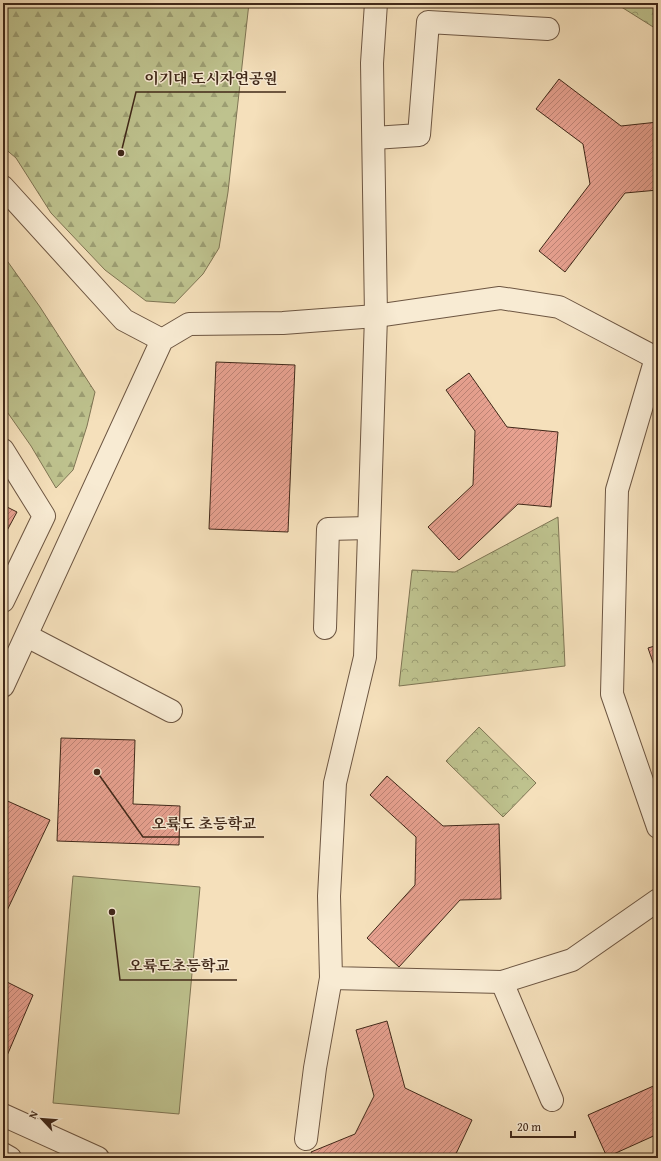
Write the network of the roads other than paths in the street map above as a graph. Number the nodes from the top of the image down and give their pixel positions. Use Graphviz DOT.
graph roads {
  1 [pos="376,3"];
  2 [pos="548,29"];
  3 [pos="374,138"];
  4 [pos="3,187"];
  5 [pos="376,316"];
  6 [pos="162,340"];
  7 [pos="657,356"];
  8 [pos="3,450"];
  9 [pos="369,528"];
  10 [pos="3,601"];
  11 [pos="325,628"];
  12 [pos="27,636"];
  13 [pos="3,686"];
  14 [pos="171,711"];
  15 [pos="658,828"];
  16 [pos="658,900"];
  17 [pos="331,978"];
  18 [pos="502,982"];
  19 [pos="552,1100"];
  20 [pos="3,1115"];
  21 [pos="306,1139"];
  22 [pos="3,1154"];
  23 [pos="10,1158"];
  24 [pos="98,1158"];
  1 -- 3 [label="street"];
  2 -- 3 [label="street"];
  3 -- 5 [label="street"];
  4 -- 6 [label="street"];
  5 -- 6 [label="street"];
  5 -- 7 [label="street"];
  5 -- 9 [label="street"];
  6 -- 12 [label="street"];
  7 -- 15 [label="street"];
  8 -- 10 [label="street"];
  9 -- 11 [label="street"];
  9 -- 17 [label="street"];
  12 -- 13 [label="street"];
  12 -- 14 [label="street"];
  16 -- 18 [label="street"];
  17 -- 18 [label="street"];
  17 -- 21 [label="street"];
  18 -- 19 [label="street"];
  20 -- 24 [label="street"];
  22 -- 23 [label="street"];
}
